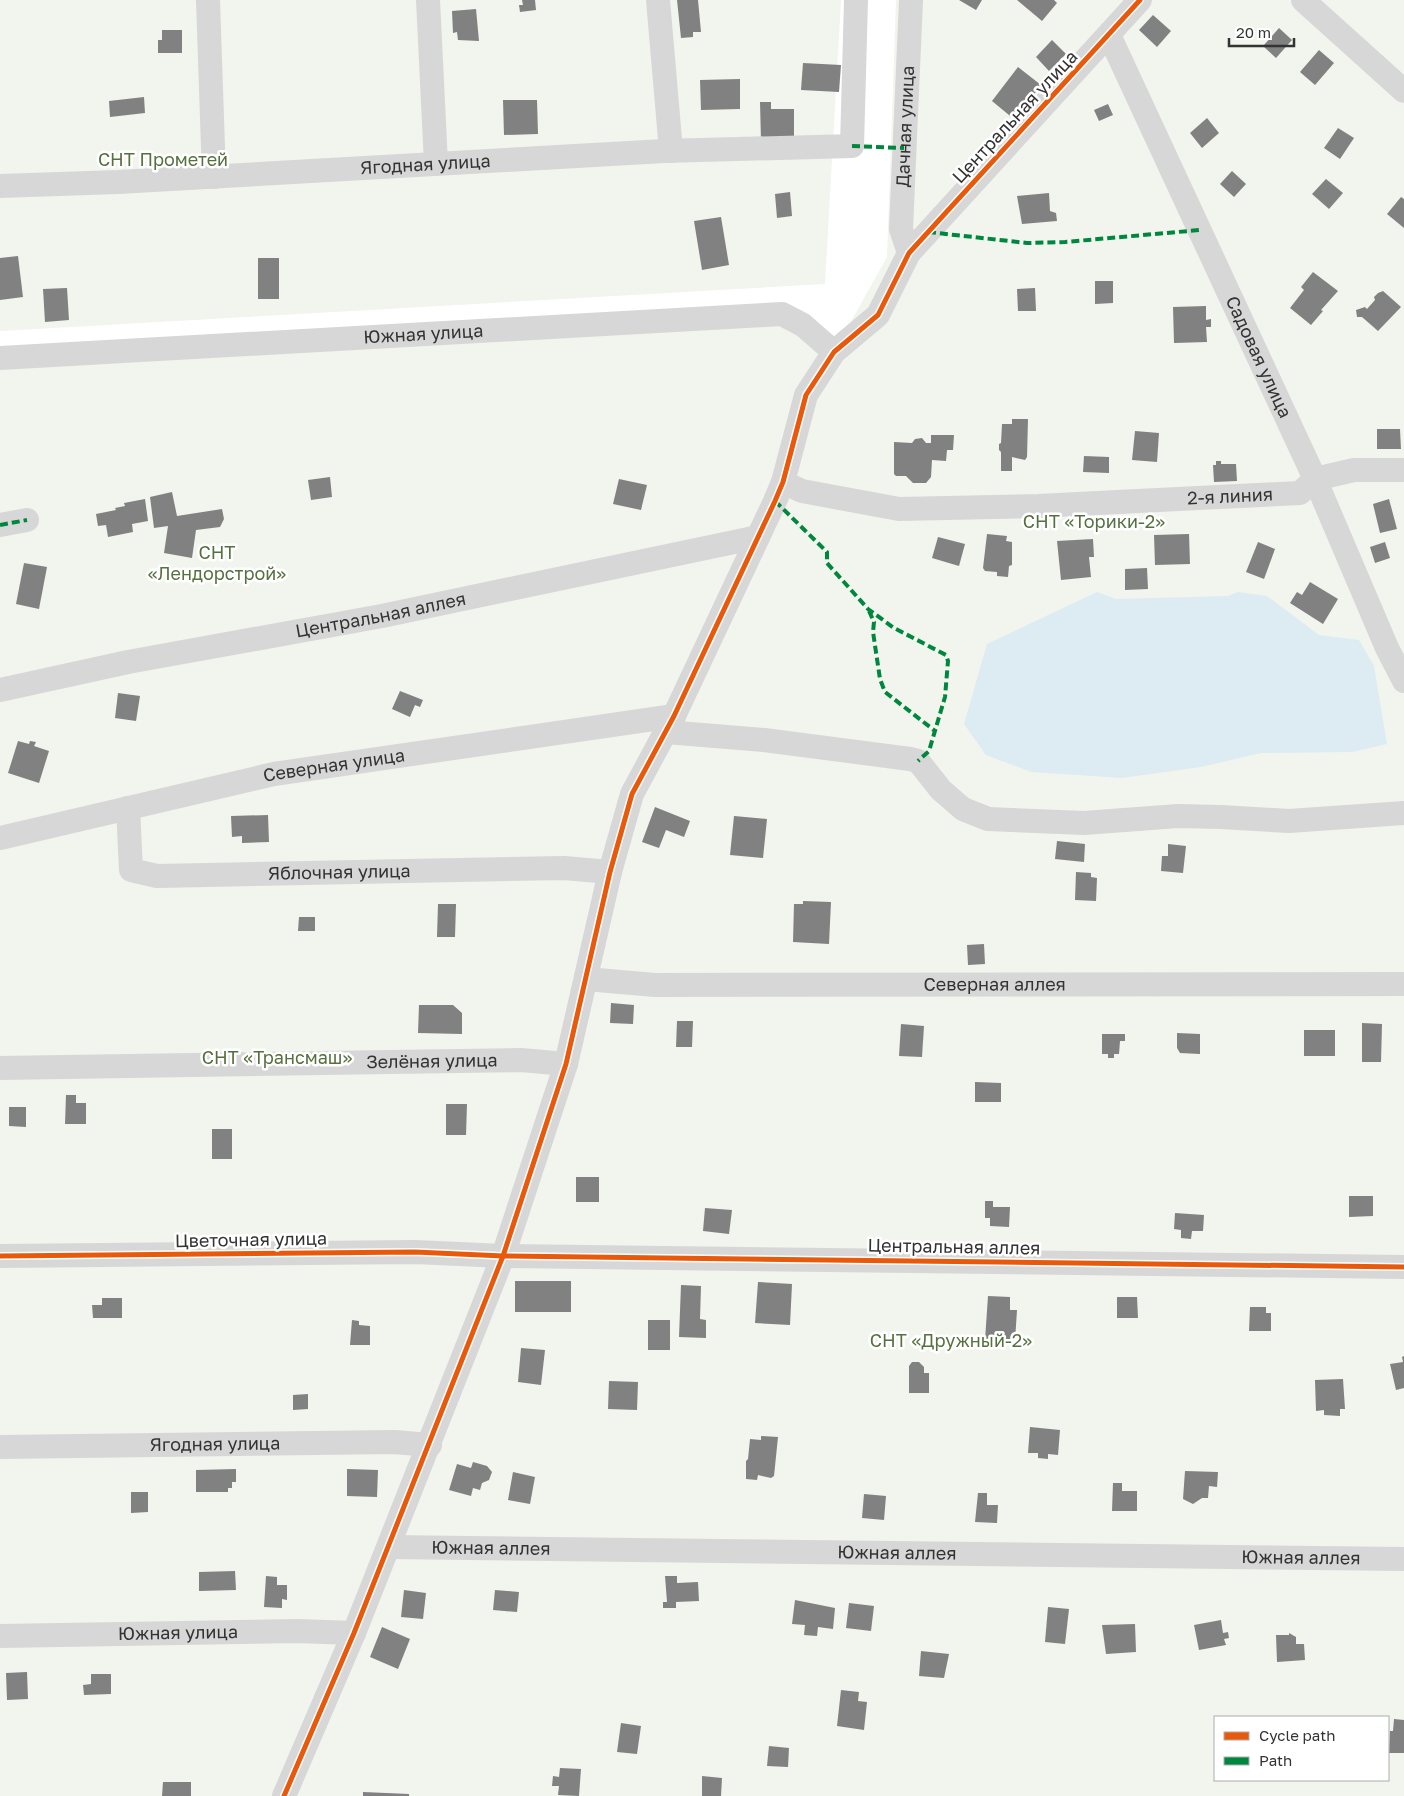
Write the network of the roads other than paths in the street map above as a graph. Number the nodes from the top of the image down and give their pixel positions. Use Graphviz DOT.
graph roads {
  1 [pos="208,0"];
  2 [pos="428,0"];
  3 [pos="658,0"];
  4 [pos="856,0"];
  5 [pos="911,0"];
  6 [pos="1140,0"];
  7 [pos="1303,0"];
  8 [pos="1109,35"];
  9 [pos="1404,91"];
  10 [pos="671,151"];
  11 [pos="436,164"];
  12 [pos="214,176"];
  13 [pos="0,186"];
  14 [pos="909,252"];
  15 [pos="834,352"];
  16 [pos="0,358"];
  17 [pos="1404,470"];
  18 [pos="1315,480"];
  19 [pos="783,482"];
  20 [pos="27,520"];
  21 [pos="0,525"];
  22 [pos="758,537"];
  23 [pos="1395,645"];
  24 [pos="1404,681"];
  25 [pos="0,690"];
  26 [pos="670,724"];
  27 [pos="128,808"];
  28 [pos="1404,813"];
  29 [pos="0,838"];
  30 [pos="610,872"];
  31 [pos="586,979"];
  32 [pos="1404,984"];
  33 [pos="566,1064"];
  34 [pos="0,1068"];
  35 [pos="0,1256"];
  36 [pos="503,1256"];
  37 [pos="1404,1267"];
  38 [pos="430,1445"];
  39 [pos="0,1447"];
  40 [pos="388,1547"];
  41 [pos="1404,1558"];
  42 [pos="354,1634"];
  43 [pos="0,1636"];
  44 [pos="284,1796"];
  1 -- 12 [label="street"];
  2 -- 11 [label="street"];
  3 -- 10 [label="street"];
  4 -- 10 [label="street, Ягодная улица"];
  5 -- 14 [label="street, Дачная улица"];
  6 -- 8 [label="street, Центральная улица"];
  7 -- 9 [label="street"];
  8 -- 14 [label="street, Центральная улица"];
  8 -- 18 [label="street, Садовая улица"];
  10 -- 11 [label="street, Ягодная улица"];
  11 -- 12 [label="street, Ягодная улица"];
  12 -- 13 [label="street, Ягодная улица"];
  14 -- 15 [label="street, Центральная улица"];
  15 -- 16 [label="street, Южная улица"];
  15 -- 19 [label="street, Центральная улица"];
  17 -- 18 [label="street, 2-я линия"];
  18 -- 19 [label="street, 2-я линия"];
  18 -- 23 [label="street, Садовая улица"];
  19 -- 22 [label="street, Центральная улица"];
  20 -- 21 [label="street"];
  22 -- 25 [label="street, Центральная аллея"];
  22 -- 26 [label="street, Центральная улица"];
  23 -- 24 [label="street, Садовая улица"];
  26 -- 27 [label="street, Северная улица"];
  26 -- 28 [label="street, Северная улица"];
  26 -- 30 [label="street, Центральная улица"];
  27 -- 29 [label="street, Северная улица"];
  27 -- 30 [label="street, Яблочная улица"];
  30 -- 31 [label="street, Центральная улица"];
  31 -- 32 [label="street, Северная аллея"];
  31 -- 33 [label="street, Центральная улица"];
  33 -- 34 [label="street, Зелёная улица"];
  33 -- 36 [label="street, Центральная улица"];
  35 -- 36 [label="street, Цветочная улица"];
  36 -- 37 [label="street, Центральная аллея"];
  36 -- 38 [label="street, Центральная улица"];
  38 -- 39 [label="street, Ягодная улица"];
  38 -- 40 [label="street, Центральная улица"];
  40 -- 41 [label="street, Южная аллея"];
  40 -- 42 [label="street, Центральная улица"];
  42 -- 43 [label="street, Южная улица"];
  42 -- 44 [label="street, Центральная улица"];
}
